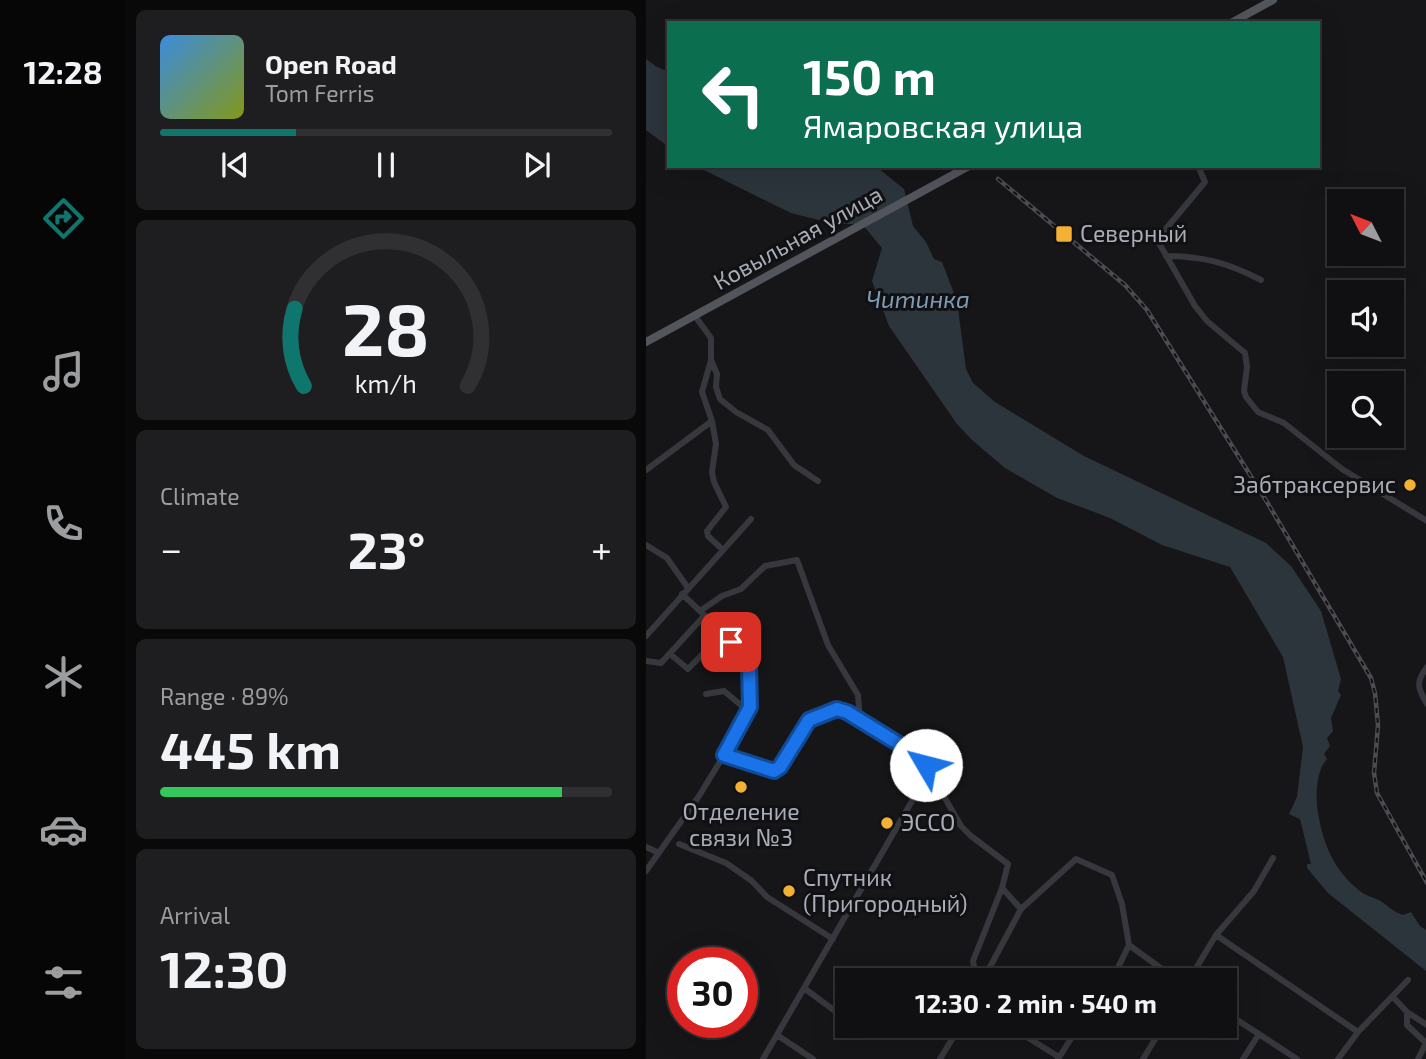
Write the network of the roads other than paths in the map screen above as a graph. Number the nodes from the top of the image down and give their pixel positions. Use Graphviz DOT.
graph roads {
  1 [pos="1273,0"];
  2 [pos="1235,21"];
  3 [pos="965,168"];
  4 [pos="1199,168"];
  5 [pos="1166,256"];
  6 [pos="1261,280"];
  7 [pos="694,316"];
  8 [pos="646,342"];
  9 [pos="711,360"];
  10 [pos="712,421"];
  11 [pos="646,470"];
  12 [pos="818,481"];
  13 [pos="751,519"];
  14 [pos="1426,521"];
  15 [pos="646,545"];
  16 [pos="723,550"];
  17 [pos="687,588"];
  18 [pos="682,594"];
  19 [pos="702,614"];
  20 [pos="723,633"];
  21 [pos="646,636"];
  22 [pos="670,654"];
  23 [pos="646,661"];
  24 [pos="1426,667"];
  25 [pos="706,694"];
  26 [pos="1426,705"];
  27 [pos="749,711"];
  28 [pos="860,720"];
  29 [pos="724,755"];
  30 [pos="942,793"];
  31 [pos="679,844"];
  32 [pos="646,847"];
  33 [pos="659,853"];
  34 [pos="1273,858"];
  35 [pos="646,871"];
  36 [pos="1002,888"];
  37 [pos="1021,909"];
  38 [pos="1216,935"];
  39 [pos="833,939"];
  40 [pos="1129,945"];
  41 [pos="974,968"];
  42 [pos="989,968"];
  43 [pos="1118,968"];
  44 [pos="1161,968"];
  45 [pos="1196,968"];
  46 [pos="1408,980"];
  47 [pos="804,988"];
  48 [pos="1393,997"];
  49 [pos="835,1011"];
  50 [pos="1407,1012"];
  51 [pos="1237,1020"];
  52 [pos="1426,1025"];
  53 [pos="1358,1032"];
  54 [pos="1260,1034"];
  55 [pos="777,1035"];
  56 [pos="953,1038"];
  57 [pos="1027,1038"];
  58 [pos="1071,1038"];
  59 [pos="1156,1038"];
  60 [pos="1058,1058"];
  61 [pos="763,1059"];
  62 [pos="813,1059"];
  63 [pos="940,1059"];
  64 [pos="1143,1059"];
  65 [pos="1243,1059"];
  66 [pos="1297,1059"];
  67 [pos="1338,1059"];
  68 [pos="1418,1059"];
  1 -- 2 [label="main road"];
  3 -- 7 [label="main road, Ковыльная улица"];
  4 -- 5 [label="street"];
  5 -- 6 [label="street"];
  5 -- 14 [label="street"];
  7 -- 8 [label="main road, Ковыльная улица"];
  7 -- 9 [label="street"];
  9 -- 10 [label="street"];
  9 -- 12 [label="street"];
  10 -- 11 [label="street"];
  10 -- 16 [label="street"];
  13 -- 16 [label="street"];
  15 -- 17 [label="street"];
  16 -- 17 [label="street"];
  17 -- 18 [label="street"];
  18 -- 19 [label="street"];
  18 -- 21 [label="street"];
  19 -- 20 [label="street"];
  19 -- 22 [label="street"];
  19 -- 28 [label="street"];
  20 -- 22 [label="street"];
  20 -- 27 [label="street"];
  22 -- 23 [label="street"];
  24 -- 26 [label="street"];
  25 -- 27 [label="street"];
  27 -- 29 [label="street"];
  28 -- 29 [label="street"];
  28 -- 39 [label="street"];
  29 -- 33 [label="street"];
  30 -- 36 [label="street"];
  31 -- 39 [label="street"];
  32 -- 33 [label="street"];
  33 -- 35 [label="street"];
  34 -- 38 [label="street"];
  36 -- 37 [label="street"];
  36 -- 41 [label="street"];
  37 -- 40 [label="street"];
  37 -- 42 [label="street"];
  38 -- 45 [label="street"];
  38 -- 53 [label="street"];
  39 -- 47 [label="street"];
  40 -- 43 [label="street"];
  40 -- 44 [label="street"];
  46 -- 48 [label="street"];
  47 -- 49 [label="street"];
  47 -- 55 [label="street"];
  48 -- 50 [label="street"];
  48 -- 53 [label="street"];
  50 -- 52 [label="street"];
  50 -- 68 [label="street"];
  51 -- 54 [label="street"];
  53 -- 67 [label="street"];
  54 -- 65 [label="street"];
  54 -- 66 [label="street"];
  55 -- 61 [label="street"];
  55 -- 62 [label="street"];
  56 -- 63 [label="street"];
  57 -- 60 [label="street"];
  58 -- 60 [label="street"];
  59 -- 64 [label="street"];
}
